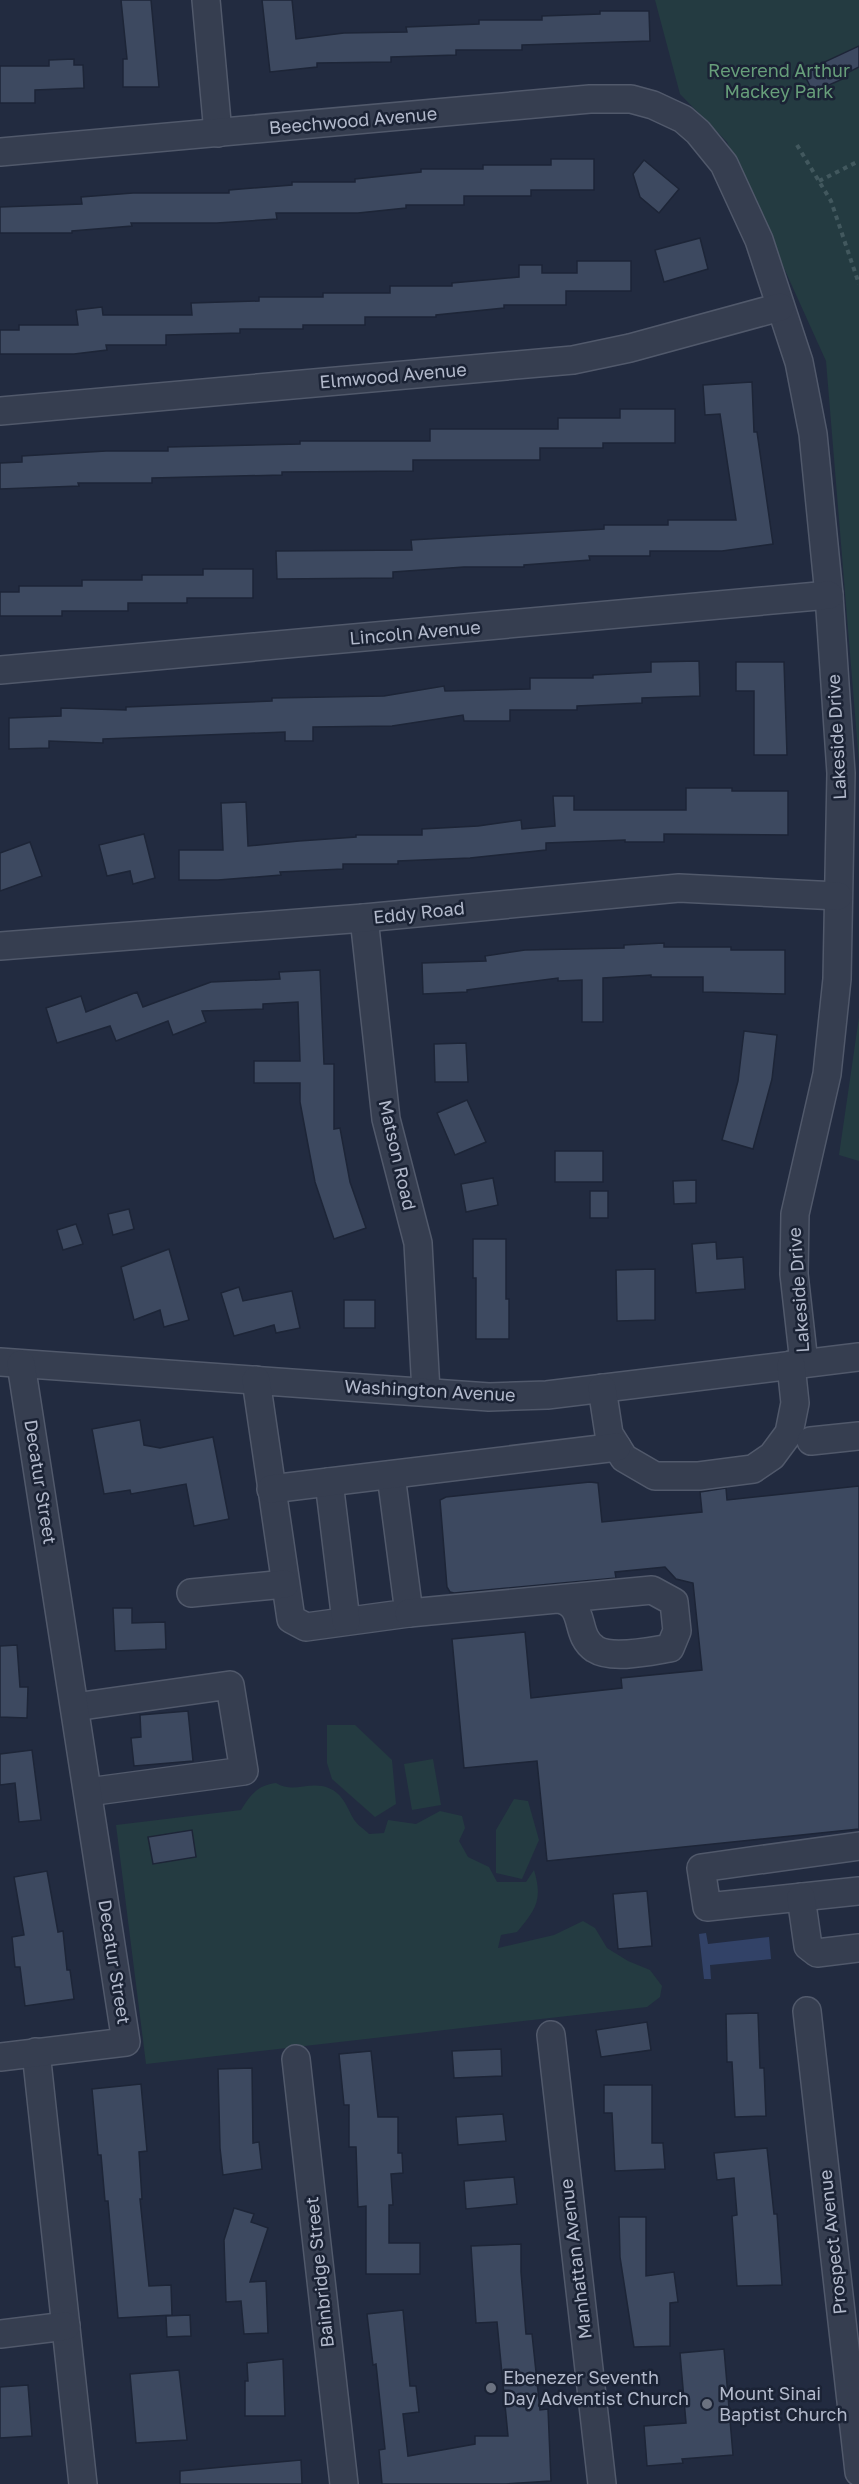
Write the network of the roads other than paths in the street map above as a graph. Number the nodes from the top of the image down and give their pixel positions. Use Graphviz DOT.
graph roads {
  1 [pos="206,0"];
  2 [pos="698,132"];
  3 [pos="218,133"];
  4 [pos="0,152"];
  5 [pos="780,307"];
  6 [pos="0,411"];
  7 [pos="829,595"];
  8 [pos="0,670"];
  9 [pos="838,896"];
  10 [pos="364,918"];
  11 [pos="0,946"];
  12 [pos="859,1357"];
  13 [pos="11,1363"];
  14 [pos="797,1364"];
  15 [pos="256,1380"];
  16 [pos="602,1388"];
  17 [pos="426,1392"];
  18 [pos="859,1436"];
  19 [pos="811,1442"];
  20 [pos="617,1448"];
  21 [pos="391,1475"];
  22 [pos="329,1482"];
  23 [pos="271,1489"];
  24 [pos="285,1584"];
  25 [pos="191,1593"];
  26 [pos="560,1599"];
  27 [pos="409,1614"];
  28 [pos="346,1621"];
  29 [pos="75,1707"];
  30 [pos="88,1792"];
  31 [pos="859,1846"];
  32 [pos="859,1891"];
  33 [pos="801,1897"];
  34 [pos="859,1948"];
  35 [pos="807,2011"];
  36 [pos="551,2035"];
  37 [pos="36,2052"];
  38 [pos="0,2057"];
  39 [pos="296,2059"];
  40 [pos="66,2326"];
  41 [pos="0,2334"];
  42 [pos="859,2472"];
  43 [pos="84,2484"];
  44 [pos="344,2484"];
  45 [pos="602,2484"];
  1 -- 3 [label="street"];
  2 -- 3 [label="street, Beechwood Avenue"];
  2 -- 5 [label="street, Lakeside Drive"];
  3 -- 4 [label="street, Beechwood Avenue"];
  5 -- 6 [label="street, Elmwood Avenue"];
  5 -- 7 [label="street, Lakeside Drive"];
  7 -- 8 [label="street, Lincoln Avenue"];
  7 -- 9 [label="street, Lakeside Drive"];
  9 -- 10 [label="street, Eddy Road"];
  9 -- 14 [label="street, Lakeside Drive"];
  10 -- 11 [label="street, Eddy Road"];
  10 -- 17 [label="street, Matson Road"];
  12 -- 14 [label="street, Washington Avenue"];
  13 -- 15 [label="street, Washington Avenue"];
  13 -- 29 [label="street, Decatur Street"];
  14 -- 16 [label="street, Washington Avenue"];
  14 -- 20 [label="street, Lakeside Drive"];
  15 -- 17 [label="street, Washington Avenue"];
  15 -- 23 [label="street"];
  16 -- 17 [label="street, Washington Avenue"];
  16 -- 20 [label="street"];
  18 -- 19 [label="street"];
  20 -- 21 [label="street"];
  21 -- 22 [label="street"];
  21 -- 27 [label="street"];
  22 -- 23 [label="street"];
  22 -- 28 [label="street"];
  23 -- 24 [label="street"];
  24 -- 25 [label="street"];
  24 -- 28 [label="street"];
  26 -- 27 [label="street"];
  27 -- 28 [label="street"];
  29 -- 30 [label="street, Decatur Street"];
  29 -- 30 [label="street"];
  30 -- 37 [label="street, Decatur Street"];
  31 -- 33 [label="street"];
  32 -- 33 [label="street"];
  33 -- 34 [label="street"];
  35 -- 42 [label="street, Prospect Avenue"];
  36 -- 45 [label="street, Manhattan Avenue"];
  37 -- 38 [label="street"];
  37 -- 40 [label="street"];
  39 -- 44 [label="street, Bainbridge Street"];
  40 -- 41 [label="street"];
  40 -- 43 [label="street"];
}
